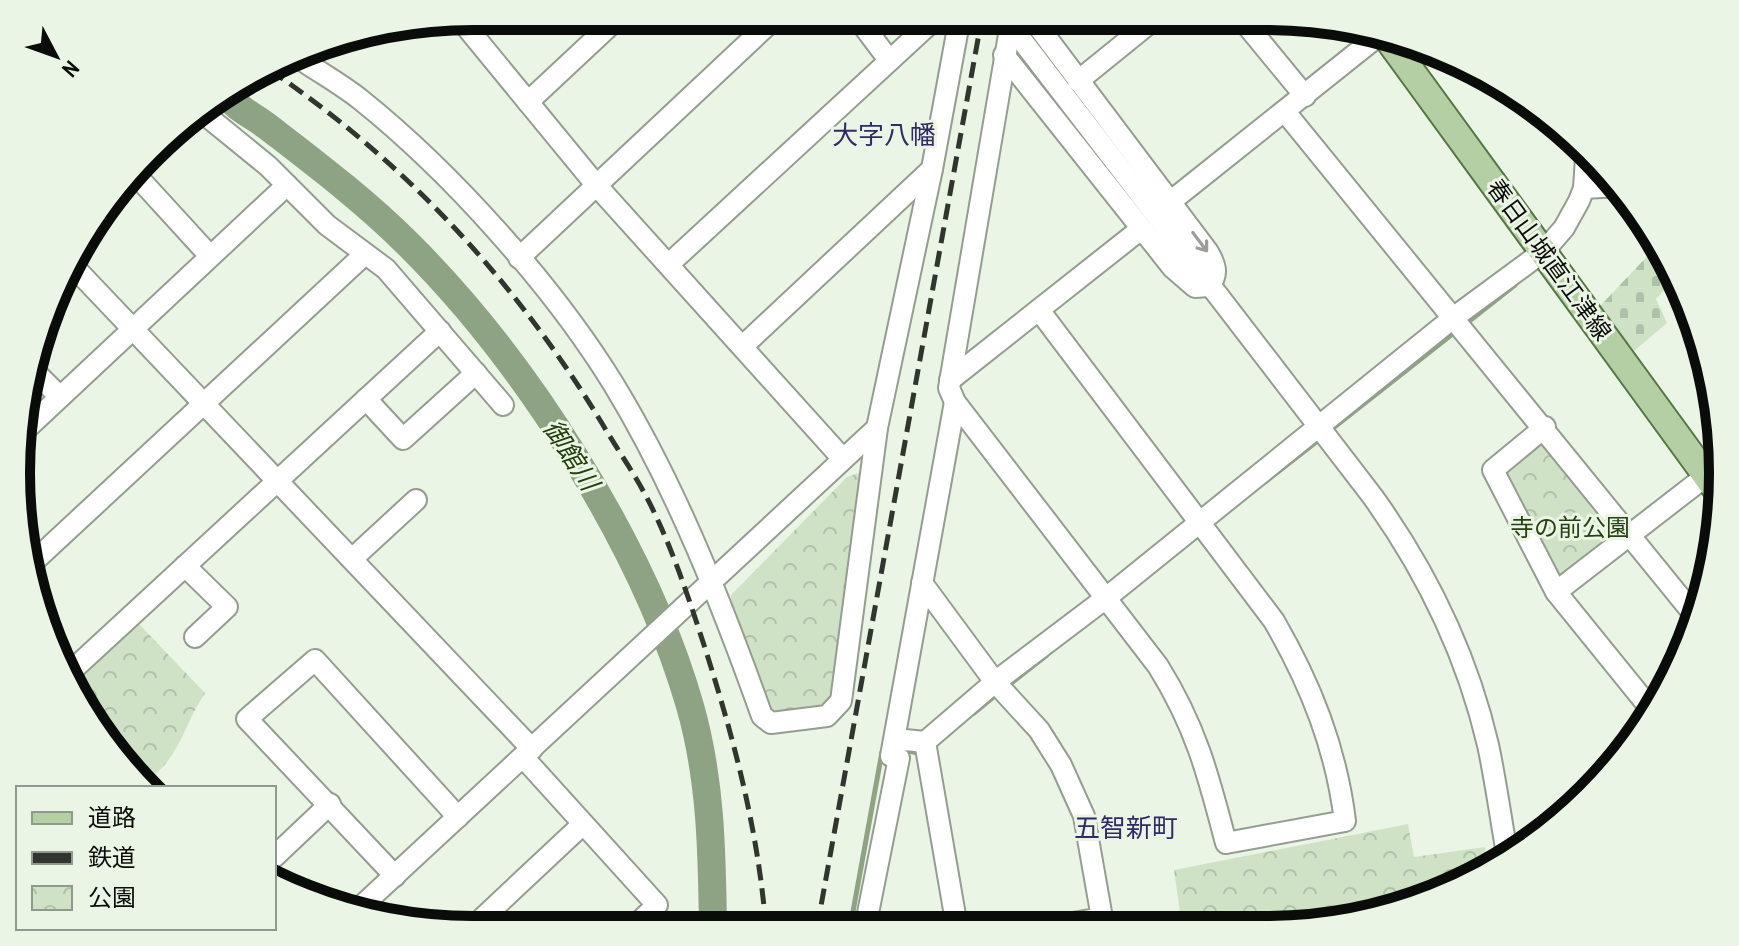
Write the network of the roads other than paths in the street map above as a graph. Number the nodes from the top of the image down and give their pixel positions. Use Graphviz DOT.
graph roads {
  1 [pos="470,30"];
  2 [pos="605,30"];
  3 [pos="762,30"];
  4 [pos="866,30"];
  5 [pos="922,30"];
  6 [pos="958,30"];
  7 [pos="1011,30"];
  8 [pos="1017,30"];
  9 [pos="1041,30"];
  10 [pos="1141,30"];
  11 [pos="1251,30"];
  12 [pos="1369,43"];
  13 [pos="1395,50"];
  14 [pos="1004,55"];
  15 [pos="889,60"];
  16 [pos="306,63"];
  17 [pos="1078,81"];
  18 [pos="1305,96"];
  19 [pos="528,102"];
  20 [pos="1286,113"];
  21 [pos="209,118"];
  22 [pos="1585,167"];
  23 [pos="932,169"];
  24 [pos="141,180"];
  25 [pos="287,185"];
  26 [pos="597,186"];
  27 [pos="1604,187"];
  28 [pos="1584,188"];
  29 [pos="1170,202"];
  30 [pos="1141,229"];
  31 [pos="1544,251"];
  32 [pos="365,254"];
  33 [pos="210,256"];
  34 [pos="519,258"];
  35 [pos="669,264"];
  36 [pos="79,272"];
  37 [pos="1209,286"];
  38 [pos="1039,310"];
  39 [pos="1453,318"];
  40 [pos="132,329"];
  41 [pos="440,331"];
  42 [pos="744,345"];
  43 [pos="476,373"];
  44 [pos="41,378"];
  45 [pos="950,380"];
  46 [pos="60,397"];
  47 [pos="366,399"];
  48 [pos="955,402"];
  49 [pos="204,405"];
  50 [pos="503,405"];
  51 [pos="33,422"];
  52 [pos="1318,427"];
  53 [pos="1545,427"];
  54 [pos="877,428"];
  55 [pos="843,459"];
  56 [pos="1709,479"];
  57 [pos="276,482"];
  58 [pos="1709,484"];
  59 [pos="416,500"];
  60 [pos="1199,520"];
  61 [pos="1631,535"];
  62 [pos="39,557"];
  63 [pos="352,559"];
  64 [pos="185,566"];
  65 [pos="922,583"];
  66 [pos="710,584"];
  67 [pos="1556,592"];
  68 [pos="1106,598"];
  69 [pos="1688,607"];
  70 [pos="195,637"];
  71 [pos="75,667"];
  72 [pos="995,682"];
  73 [pos="1645,702"];
  74 [pos="895,739"];
  75 [pos="925,742"];
  76 [pos="528,753"];
  77 [pos="330,804"];
  78 [pos="458,817"];
  79 [pos="583,824"];
  80 [pos="1506,845"];
  81 [pos="276,855"];
  82 [pos="395,876"];
  83 [pos="366,903"];
  84 [pos="485,916"];
  85 [pos="646,916"];
  86 [pos="867,916"];
  87 [pos="955,916"];
  88 [pos="1102,916"];
  1 -- 19 [label="street"];
  2 -- 19 [label="street"];
  3 -- 26 [label="street"];
  4 -- 15 [label="street"];
  5 -- 15 [label="street"];
  6 -- 23 [label="street"];
  7 -- 14 [label="street"];
  8 -- 37 [label="street"];
  9 -- 17 [label="street"];
  10 -- 17 [label="street"];
  11 -- 18 [label="street"];
  12 -- 18 [label="street"];
  13 -- 31 [label="main road, 春日山城直江津線"];
  14 -- 30 [label="street"];
  14 -- 45 [label="street"];
  15 -- 35 [label="street"];
  16 -- 34 [label="street"];
  17 -- 29 [label="street"];
  18 -- 20 [label="street"];
  19 -- 26 [label="street"];
  20 -- 29 [label="street"];
  20 -- 39 [label="street"];
  21 -- 25 [label="street"];
  22 -- 28 [label="street"];
  23 -- 42 [label="street"];
  23 -- 54 [label="street"];
  24 -- 33 [label="street"];
  25 -- 32 [label="street"];
  25 -- 33 [label="street"];
  26 -- 34 [label="street"];
  26 -- 35 [label="street"];
  27 -- 28 [label="street"];
  28 -- 31 [label="street"];
  29 -- 37 [label="street, one-way"];
  30 -- 37 [label="street"];
  30 -- 38 [label="street"];
  31 -- 39 [label="street"];
  31 -- 56 [label="main road, 春日山城直江津線"];
  32 -- 41 [label="street"];
  32 -- 49 [label="street"];
  33 -- 40 [label="street"];
  34 -- 66 [label="street"];
  35 -- 42 [label="street"];
  36 -- 40 [label="street"];
  37 -- 52 [label="street"];
  38 -- 45 [label="street"];
  38 -- 60 [label="street"];
  39 -- 52 [label="street"];
  39 -- 53 [label="street"];
  40 -- 46 [label="street"];
  40 -- 49 [label="street"];
  41 -- 43 [label="street"];
  41 -- 47 [label="street"];
  42 -- 55 [label="street"];
  43 -- 47 [label="street"];
  43 -- 50 [label="street"];
  44 -- 46 [label="street"];
  45 -- 48 [label="street"];
  46 -- 51 [label="street"];
  47 -- 57 [label="street"];
  48 -- 65 [label="street"];
  48 -- 68 [label="street"];
  49 -- 57 [label="street"];
  49 -- 62 [label="street"];
  52 -- 60 [label="street"];
  52 -- 80 [label="street"];
  53 -- 61 [label="street"];
  53 -- 67 [label="street"];
  54 -- 55 [label="street"];
  54 -- 66 [label="street"];
  55 -- 66 [label="street"];
  57 -- 63 [label="street"];
  57 -- 64 [label="street"];
  58 -- 61 [label="street"];
  59 -- 63 [label="street"];
  60 -- 68 [label="street"];
  60 -- 68 [label="street"];
  61 -- 67 [label="street"];
  61 -- 69 [label="street"];
  63 -- 76 [label="street"];
  64 -- 70 [label="street"];
  64 -- 71 [label="street"];
  65 -- 72 [label="street"];
  65 -- 74 [label="street"];
  66 -- 76 [label="street"];
  67 -- 73 [label="street"];
  68 -- 72 [label="street"];
  72 -- 75 [label="street"];
  72 -- 88 [label="street"];
  74 -- 75 [label="street"];
  74 -- 86 [label="street"];
  75 -- 87 [label="street"];
  76 -- 78 [label="street"];
  76 -- 79 [label="street"];
  77 -- 78 [label="street"];
  77 -- 81 [label="street"];
  77 -- 82 [label="street"];
  78 -- 82 [label="street"];
  79 -- 84 [label="street"];
  79 -- 85 [label="street"];
  82 -- 83 [label="street"];
}
